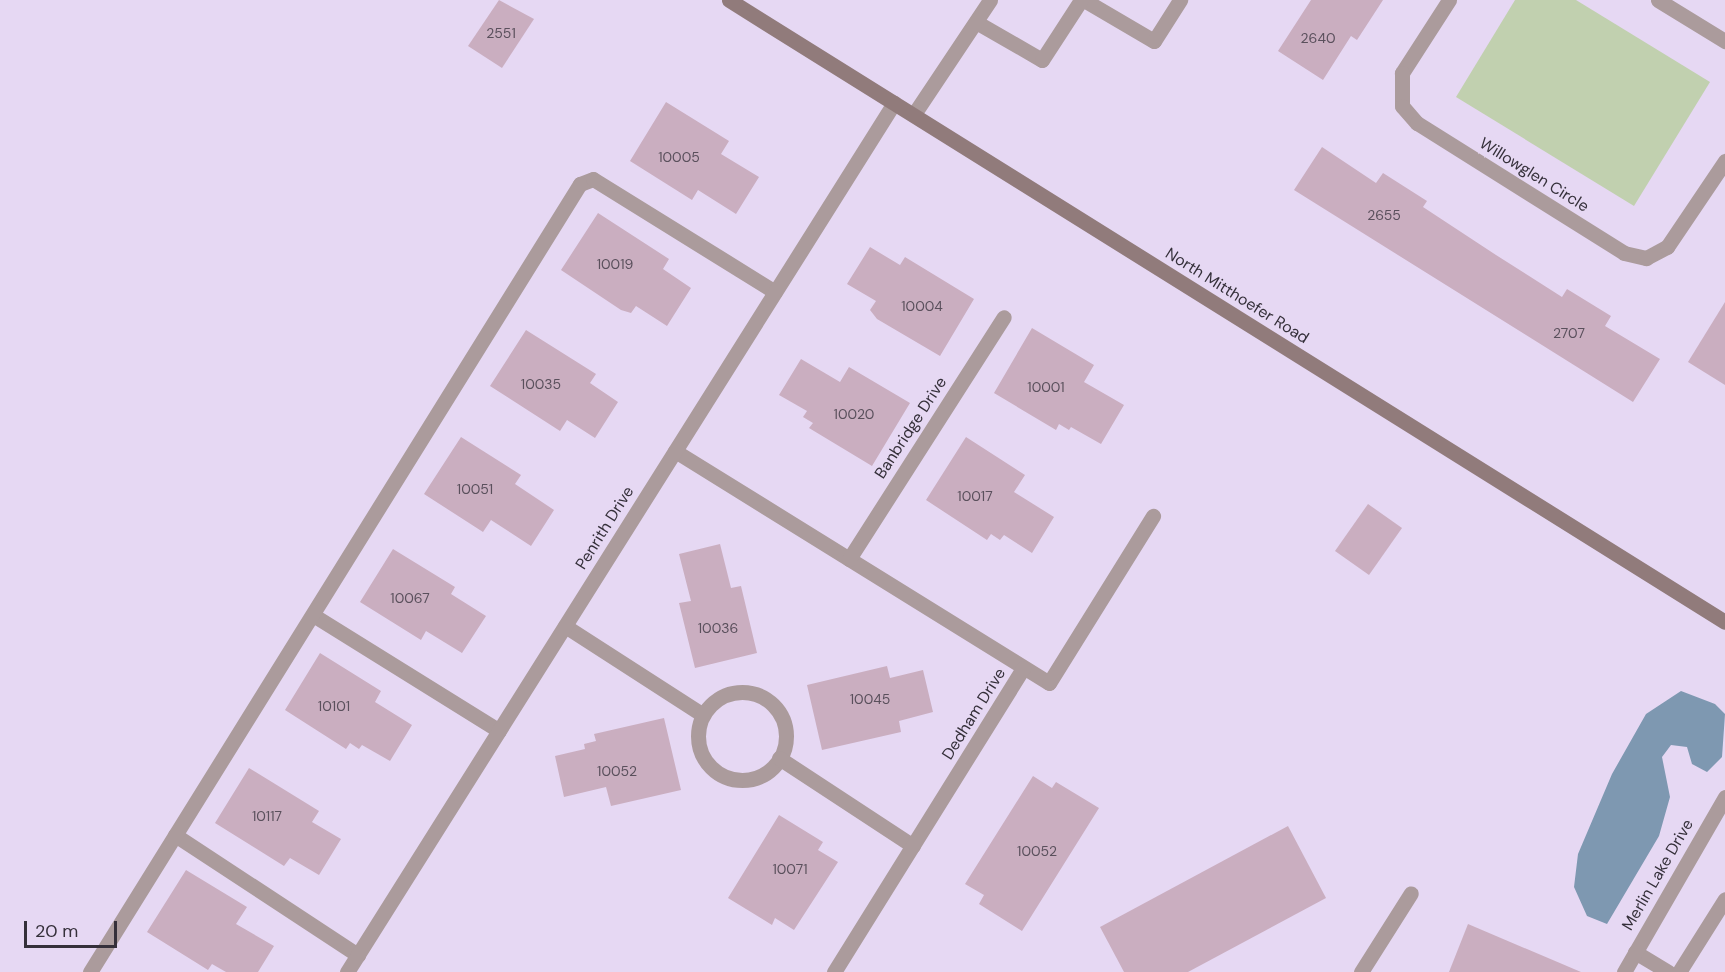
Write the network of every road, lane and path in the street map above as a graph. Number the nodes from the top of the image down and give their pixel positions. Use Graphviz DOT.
graph roads {
  1 [pos="729,0"];
  2 [pos="990,0"];
  3 [pos="1083,0"];
  4 [pos="1180,0"];
  5 [pos="1449,0"];
  6 [pos="1658,0"];
  7 [pos="976,22"];
  8 [pos="1725,41"];
  9 [pos="894,103"];
  10 [pos="914,114"];
  11 [pos="1725,160"];
  12 [pos="775,292"];
  13 [pos="1004,317"];
  14 [pos="675,451"];
  15 [pos="1153,516"];
  16 [pos="849,559"];
  17 [pos="313,615"];
  18 [pos="1725,622"];
  19 [pos="565,626"];
  20 [pos="1023,668"];
  21 [pos="703,715"];
  22 [pos="499,731"];
  23 [pos="779,758"];
  24 [pos="1725,797"];
  25 [pos="176,835"];
  26 [pos="913,846"];
  27 [pos="1411,893"];
  28 [pos="1725,899"];
  29 [pos="1635,952"];
  30 [pos="358,955"];
  31 [pos="90,972"];
  32 [pos="347,972"];
  33 [pos="834,972"];
  34 [pos="1361,972"];
  35 [pos="1624,972"];
  36 [pos="1668,972"];
  37 [pos="1679,972"];
  1 -- 9 [label="main road, North Mitthoefer Road"];
  2 -- 7 [label="street"];
  3 -- 4 [label="street"];
  3 -- 7 [label="street"];
  5 -- 11 [label="street, Willowglen Circle"];
  6 -- 8 [label="street"];
  7 -- 10 [label="street"];
  9 -- 10 [label="main road, North Mitthoefer Road"];
  9 -- 12 [label="street, Penrith Drive"];
  10 -- 18 [label="main road, North Mitthoefer Road"];
  12 -- 14 [label="street, Penrith Drive"];
  12 -- 17 [label="street"];
  13 -- 16 [label="street, Banbridge Drive"];
  14 -- 16 [label="street"];
  14 -- 19 [label="street, Penrith Drive"];
  15 -- 20 [label="street, Dedham Drive"];
  16 -- 20 [label="street"];
  17 -- 22 [label="street"];
  17 -- 25 [label="street"];
  19 -- 21 [label="street"];
  19 -- 22 [label="street, Penrith Drive"];
  20 -- 26 [label="street, Dedham Drive"];
  21 -- 23 [label="street"];
  21 -- 23 [label="street"];
  22 -- 30 [label="street, Penrith Drive"];
  23 -- 26 [label="street"];
  24 -- 29 [label="street, Merlin Lake Drive"];
  25 -- 30 [label="street"];
  25 -- 31 [label="street"];
  26 -- 33 [label="street, Dedham Drive"];
  27 -- 34 [label="street"];
  28 -- 37 [label="street"];
  29 -- 35 [label="street, Merlin Lake Drive"];
  29 -- 36 [label="street"];
  30 -- 32 [label="street, Penrith Drive"];
}
